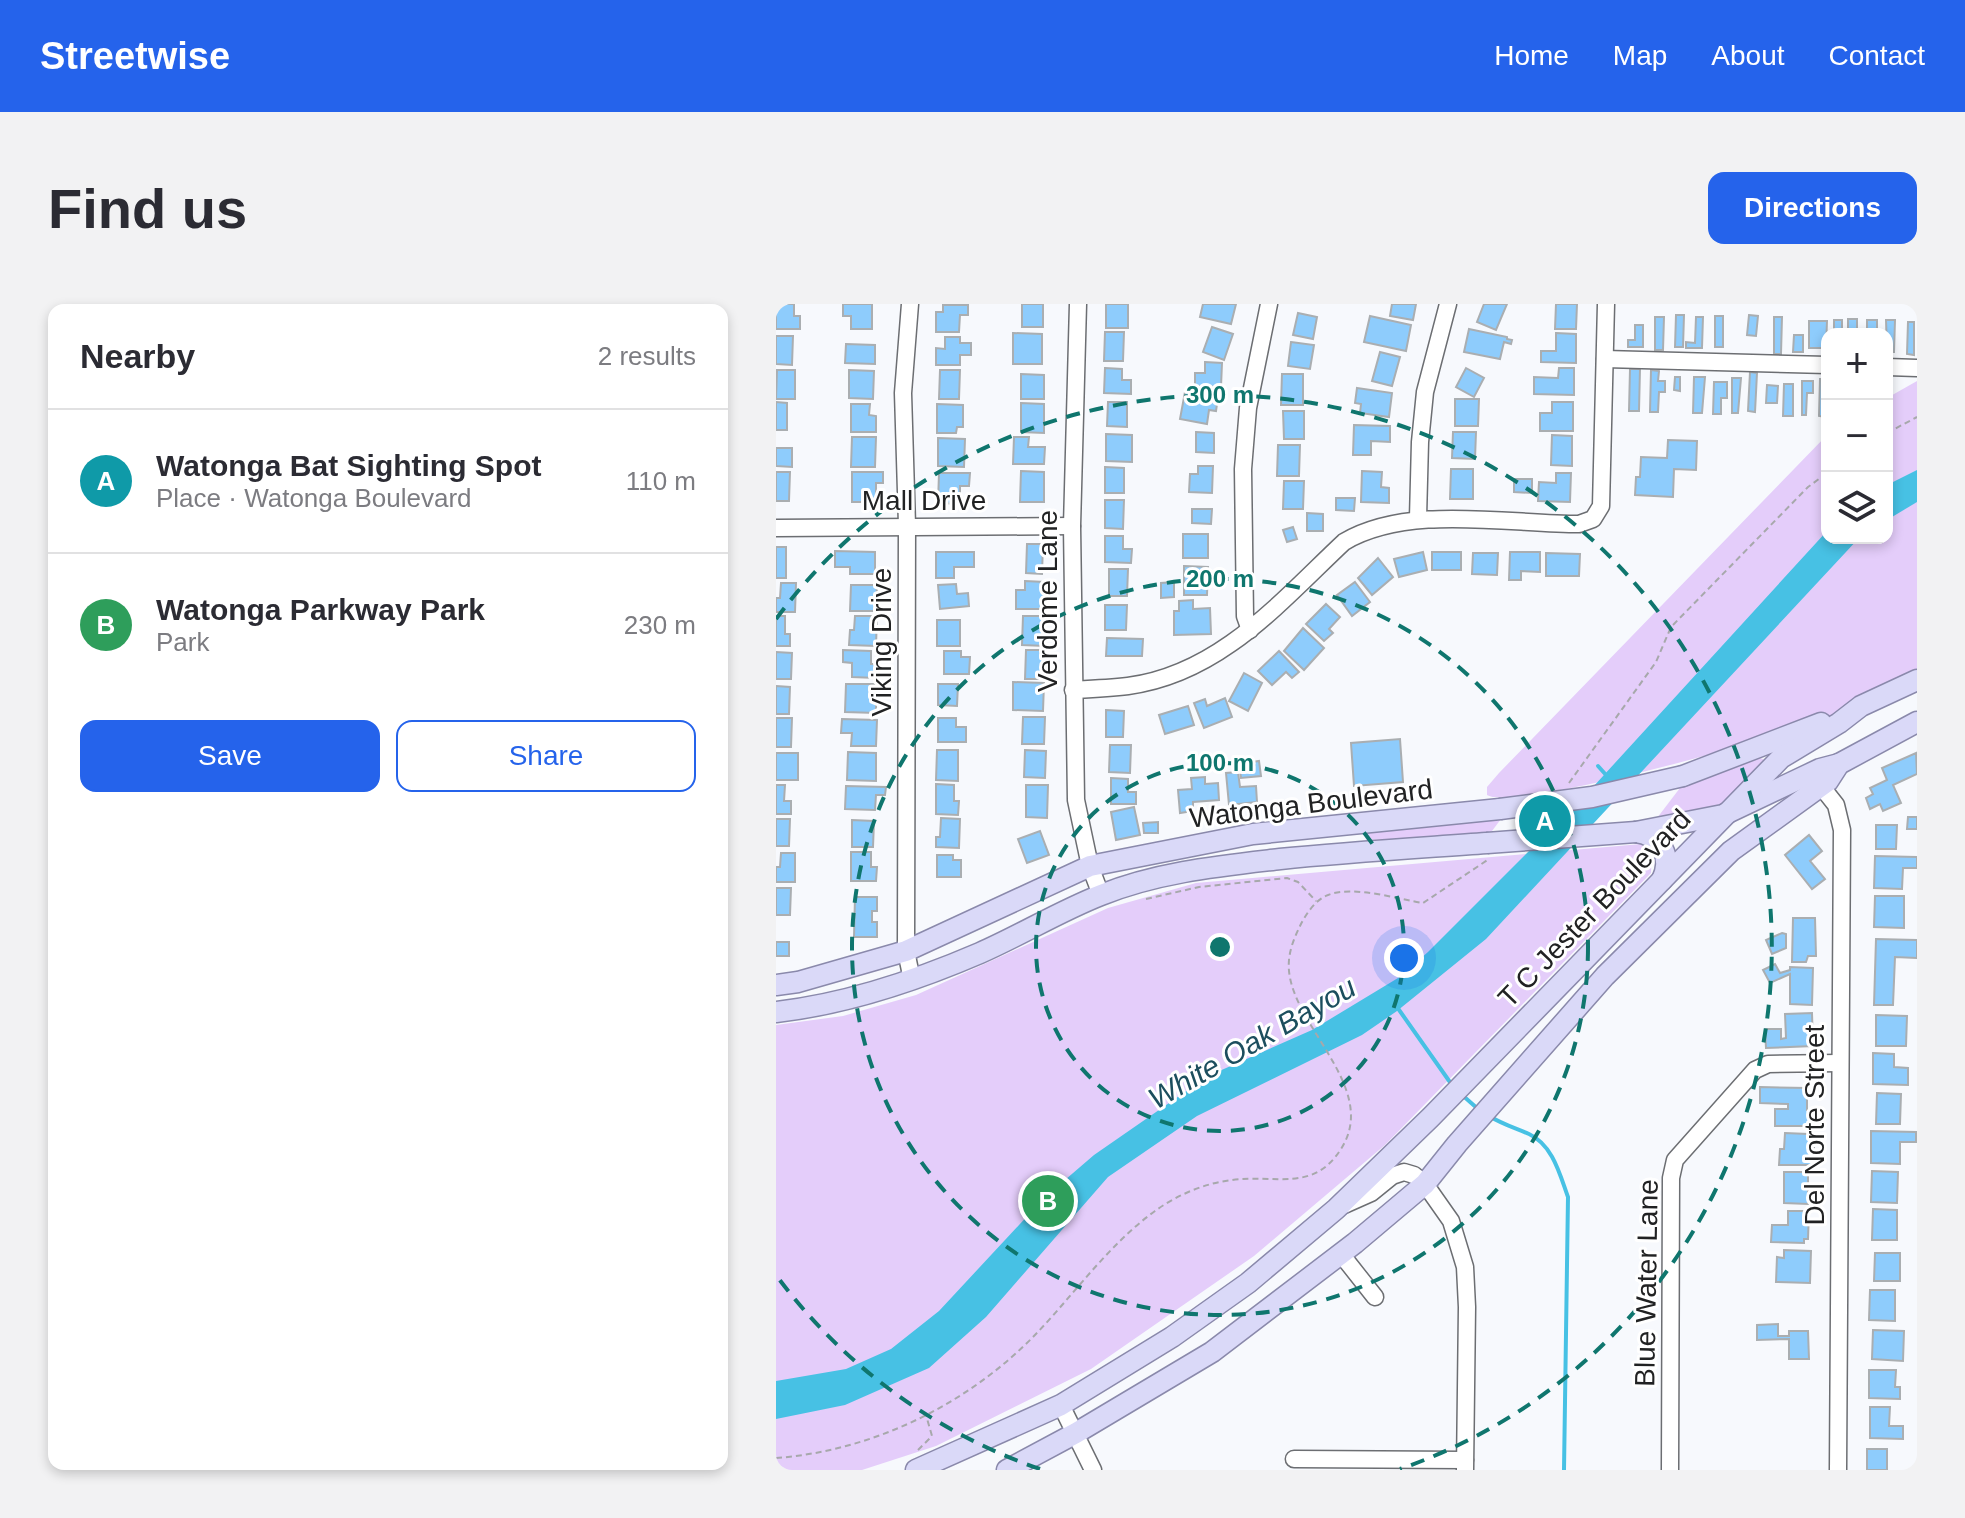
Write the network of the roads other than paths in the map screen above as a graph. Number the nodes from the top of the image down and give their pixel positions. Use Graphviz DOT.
graph roads {
  1 [pos="910,304"];
  2 [pos="1078,304"];
  3 [pos="1269,304"];
  4 [pos="1448,304"];
  5 [pos="1606,304"];
  6 [pos="1605,359"];
  7 [pos="1821,365"];
  8 [pos="1893,367"];
  9 [pos="1917,368"];
  10 [pos="1418,518"];
  11 [pos="907,525"];
  12 [pos="1072,526"];
  13 [pos="776,528"];
  14 [pos="1250,630"];
  15 [pos="1917,680"];
  16 [pos="1073,690"];
  17 [pos="1861,706"];
  18 [pos="1917,722"];
  19 [pos="1839,764"];
  20 [pos="1821,786"];
  21 [pos="1723,815"];
  22 [pos="1346,825"];
  23 [pos="1636,832"];
  24 [pos="1349,852"];
  25 [pos="1090,866"];
  26 [pos="1662,880"];
  27 [pos="1101,895"];
  28 [pos="906,951"];
  29 [pos="1587,956"];
  30 [pos="1605,976"];
  31 [pos="912,980"];
  32 [pos="776,985"];
  33 [pos="776,1012"];
  34 [pos="1840,1063"];
  35 [pos="1425,1184"];
  36 [pos="1336,1209"];
  37 [pos="1341,1254"];
  38 [pos="1375,1297"];
  39 [pos="1061,1405"];
  40 [pos="1076,1433"];
  41 [pos="1294,1459"];
  42 [pos="1465,1465"];
  43 [pos="918,1466"];
  44 [pos="1007,1470"];
  45 [pos="1093,1470"];
  46 [pos="1670,1470"];
  47 [pos="1838,1470"];
  1 -- 11 [label="street, Viking Drive"];
  2 -- 12 [label="street, Verdome Lane"];
  3 -- 14 [label="street"];
  4 -- 10 [label="street"];
  5 -- 6 [label="street"];
  6 -- 7 [label="street"];
  6 -- 10 [label="street"];
  8 -- 9 [label="street"];
  10 -- 14 [label="street"];
  11 -- 12 [label="street, Mall Drive"];
  11 -- 13 [label="street, Mall Drive"];
  11 -- 28 [label="street, Viking Drive"];
  12 -- 16 [label="street, Verdome Lane"];
  14 -- 16 [label="street"];
  15 -- 17 [label="main road, T C Jester Boulevard"];
  16 -- 25 [label="street, Verdome Lane"];
  17 -- 21 [label="main road, T C Jester Boulevard"];
  17 -- 22 [label="main road, Watonga Boulevard, bridge"];
  18 -- 19 [label="main road, T C Jester Boulevard"];
  19 -- 20 [label="main road, T C Jester Boulevard"];
  19 -- 21 [label="main road, Watonga Boulevard"];
  20 -- 30 [label="main road, T C Jester Boulevard"];
  20 -- 34 [label="street, Del Norte Street"];
  21 -- 23 [label="main road, Watonga Boulevard"];
  21 -- 26 [label="main road, T C Jester Boulevard"];
  22 -- 24 [label="main road"];
  22 -- 25 [label="main road, Watonga Boulevard"];
  23 -- 24 [label="main road, Watonga Boulevard, bridge"];
  23 -- 26 [label="main road"];
  24 -- 27 [label="main road, Watonga Boulevard"];
  25 -- 27 [label="street, Verdome Lane"];
  25 -- 28 [label="main road, Watonga Boulevard"];
  26 -- 29 [label="main road, T C Jester Boulevard"];
  27 -- 31 [label="main road, Watonga Boulevard"];
  28 -- 31 [label="street, Viking Drive"];
  28 -- 32 [label="main road, Watonga Boulevard"];
  29 -- 30 [label="main road"];
  29 -- 36 [label="main road, T C Jester Boulevard"];
  30 -- 35 [label="main road, T C Jester Boulevard"];
  31 -- 33 [label="main road, Watonga Boulevard"];
  34 -- 46 [label="street, Blue Water Lane"];
  34 -- 47 [label="street, Del Norte Street"];
  35 -- 36 [label="street"];
  35 -- 37 [label="main road, T C Jester Boulevard"];
  35 -- 42 [label="street"];
  36 -- 39 [label="main road, T C Jester Boulevard"];
  37 -- 38 [label="street"];
  37 -- 40 [label="main road, T C Jester Boulevard"];
  39 -- 40 [label="street"];
  39 -- 43 [label="main road, T C Jester Boulevard"];
  40 -- 44 [label="main road, T C Jester Boulevard"];
  40 -- 45 [label="street"];
  41 -- 42 [label="street"];
}
